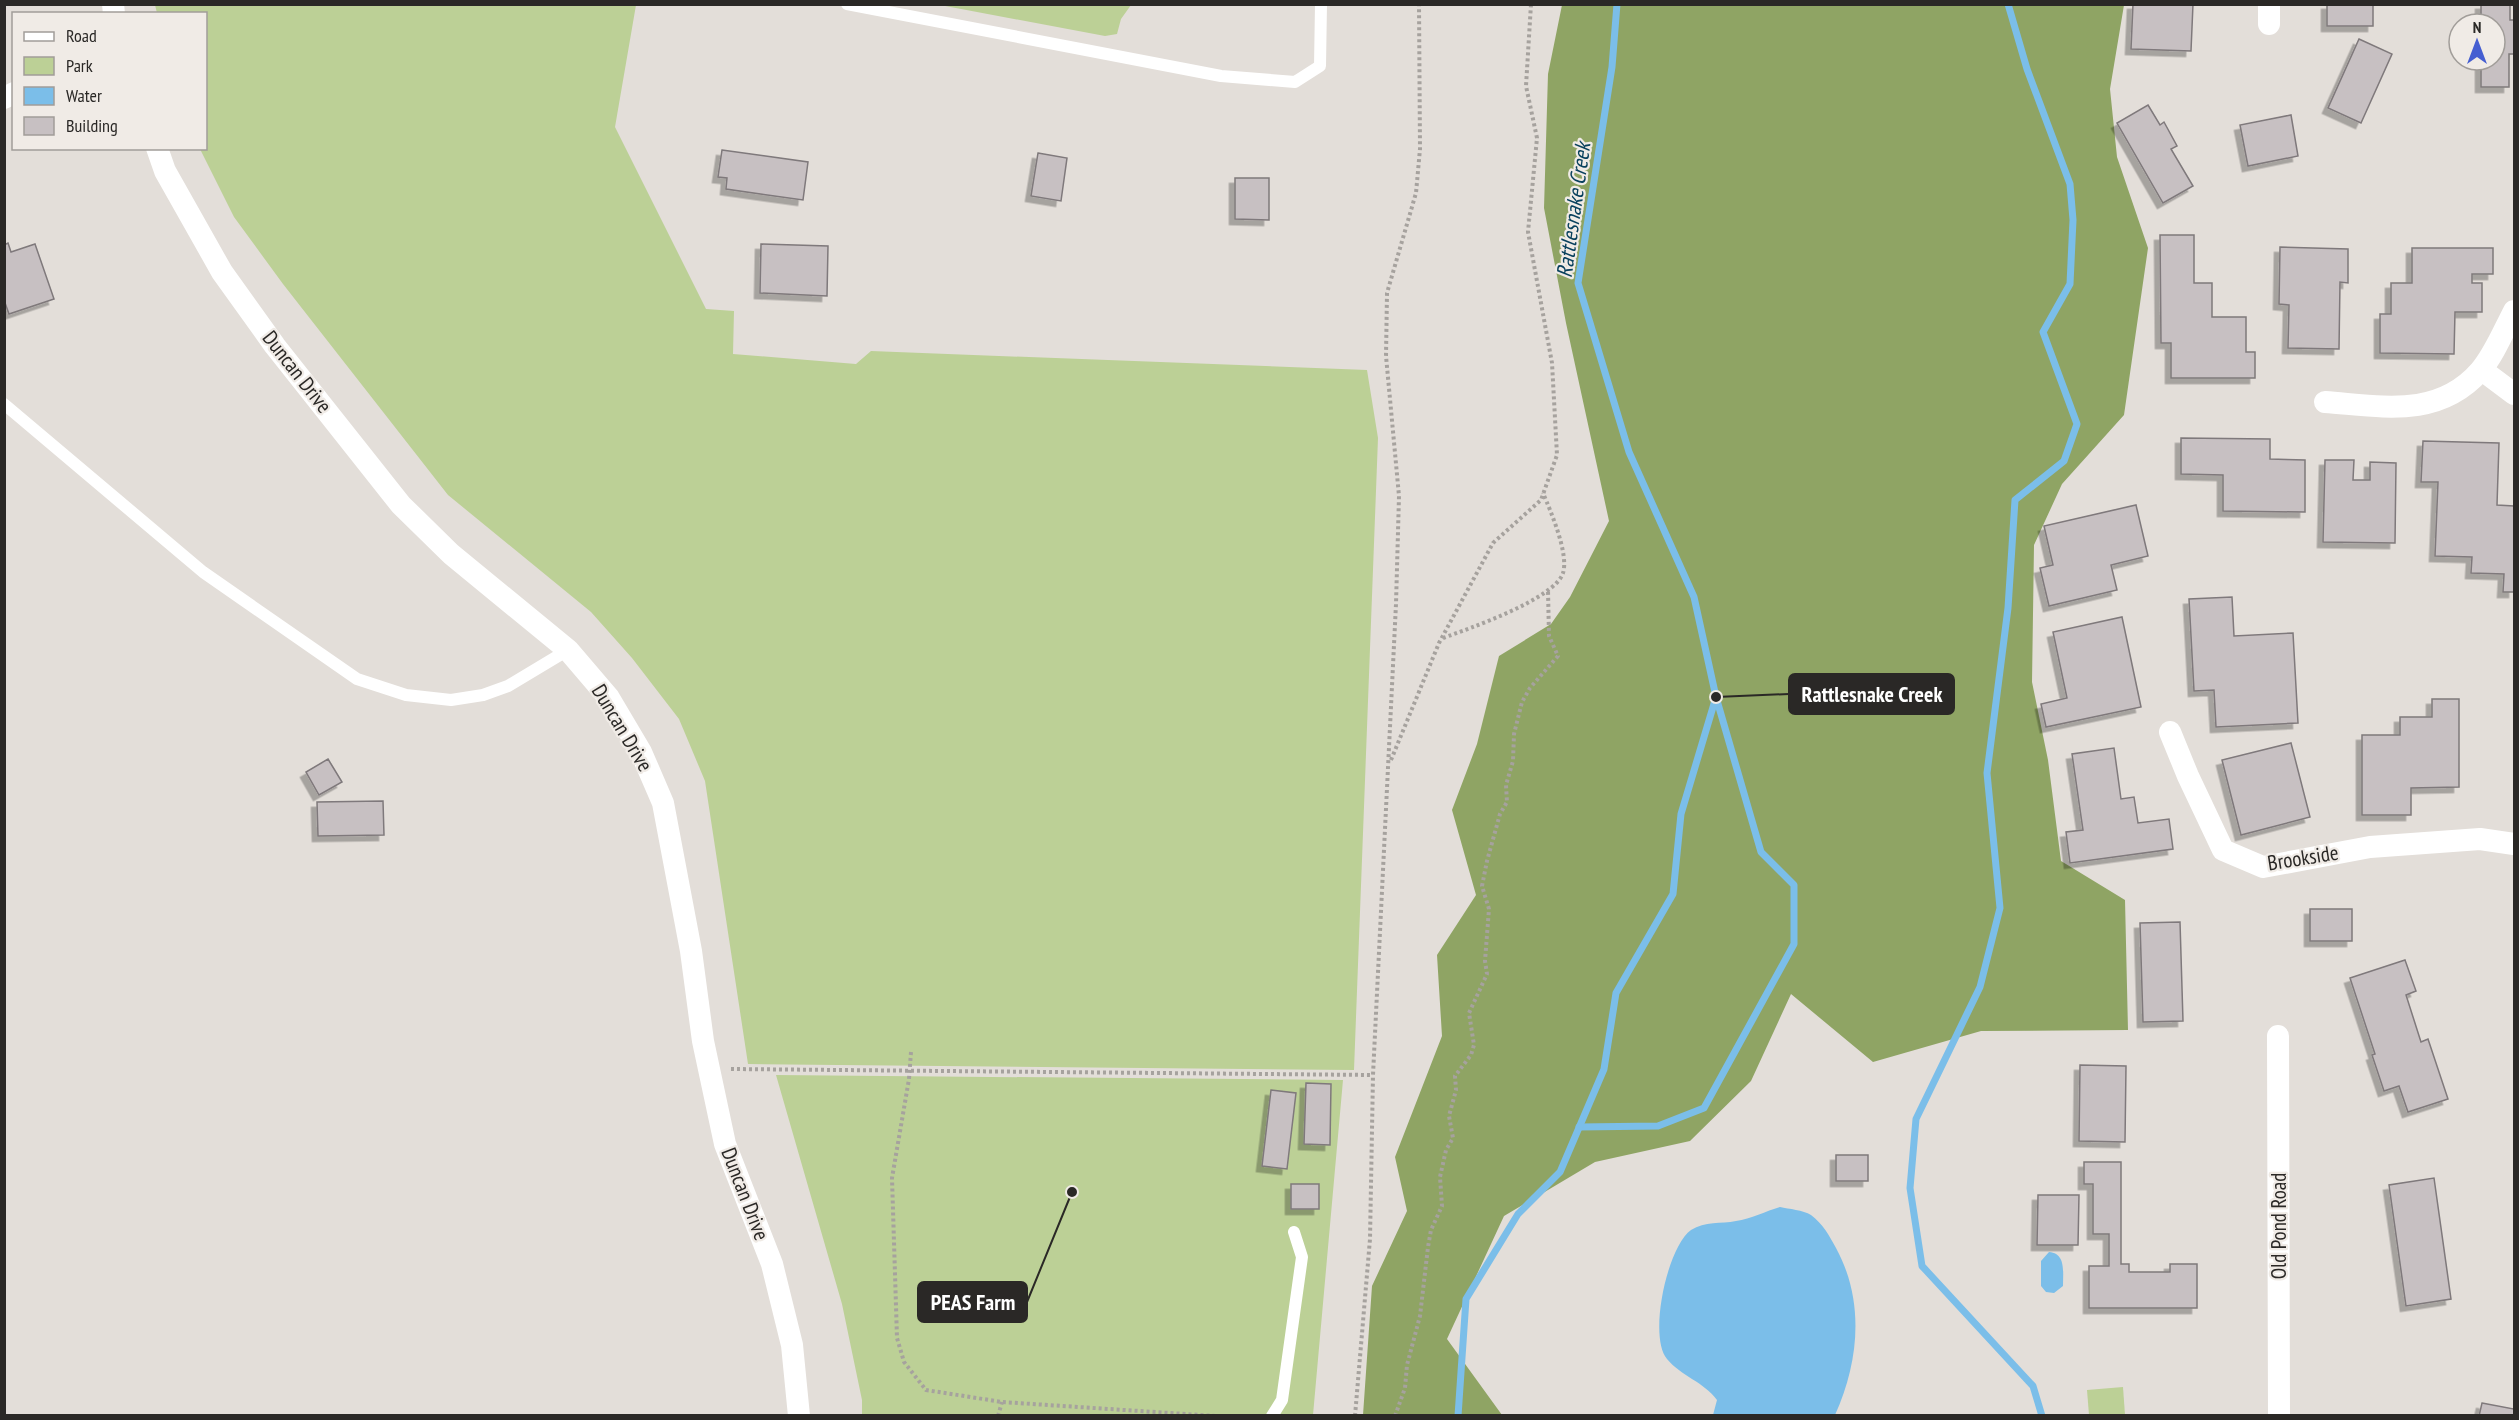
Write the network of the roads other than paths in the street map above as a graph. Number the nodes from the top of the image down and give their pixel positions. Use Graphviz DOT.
graph roads {
  1 [pos="847,4"];
  2 [pos="1321,4"];
  3 [pos="158,150"];
  4 [pos="2514,311"];
  5 [pos="2482,370"];
  6 [pos="2514,394"];
  7 [pos="2325,402"];
  8 [pos="4,404"];
  9 [pos="568,650"];
  10 [pos="2170,732"];
  11 [pos="2514,844"];
  12 [pos="2278,1036"];
  13 [pos="1294,1232"];
  14 [pos="799,1416"];
  15 [pos="1272,1416"];
  16 [pos="2279,1416"];
  1 -- 2 [label="lane"];
  3 -- 9 [label="street, Duncan Drive"];
  4 -- 5 [label="street"];
  5 -- 6 [label="street"];
  5 -- 7 [label="street"];
  8 -- 9 [label="lane"];
  9 -- 14 [label="street, Duncan Drive"];
  10 -- 11 [label="street, Brookside"];
  12 -- 16 [label="street, Old Pond Road"];
  13 -- 15 [label="lane"];
}
